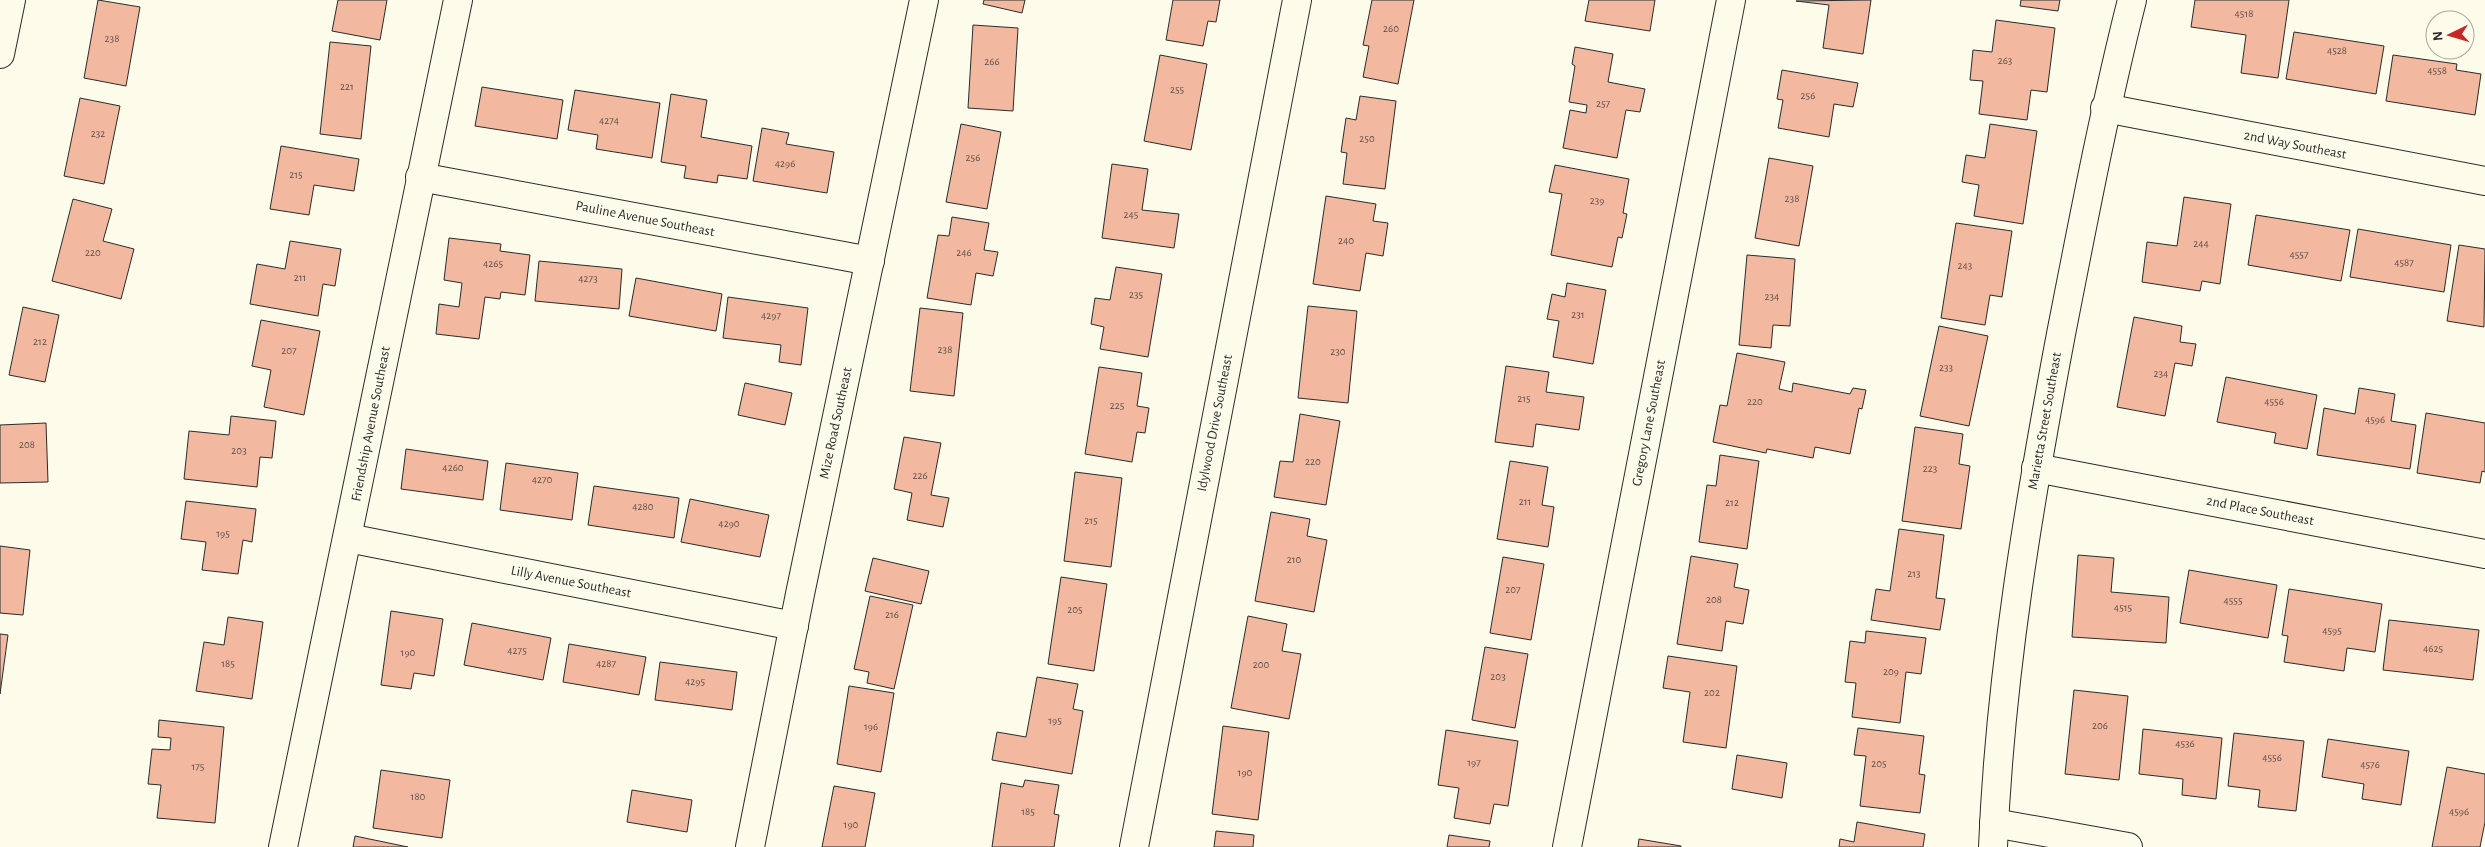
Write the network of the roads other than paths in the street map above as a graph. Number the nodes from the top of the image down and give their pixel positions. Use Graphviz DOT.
graph roads {
  1 [pos="11,0"];
  2 [pos="458,0"];
  3 [pos="924,0"];
  4 [pos="1297,0"];
  5 [pos="1730,0"];
  6 [pos="2132,0"];
  7 [pos="0,54"];
  8 [pos="2105,108"];
  9 [pos="420,176"];
  10 [pos="2485,181"];
  11 [pos="870,261"];
  12 [pos="2036,468"];
  13 [pos="348,538"];
  14 [pos="2485,554"];
  15 [pos="794,626"];
  16 [pos="1994,835"];
  17 [pos="283,847"];
  18 [pos="750,847"];
  19 [pos="1134,847"];
  20 [pos="1567,847"];
  21 [pos="2128,847"];
  1 -- 7 [label="street"];
  2 -- 9 [label="street, Friendship Avenue Southeast"];
  3 -- 11 [label="street, Mize Road Southeast"];
  4 -- 19 [label="street, Idylwood Drive Southeast"];
  5 -- 20 [label="street, Gregory Lane Southeast"];
  6 -- 8 [label="street, Marietta Street Southeast"];
  8 -- 10 [label="street, 2nd Way Southeast"];
  8 -- 12 [label="street, Marietta Street Southeast"];
  9 -- 11 [label="street, Pauline Avenue Southeast"];
  9 -- 13 [label="street, Friendship Avenue Southeast"];
  11 -- 15 [label="street, Mize Road Southeast"];
  12 -- 14 [label="street, 2nd Place Southeast"];
  12 -- 16 [label="street, Marietta Street Southeast"];
  13 -- 15 [label="street, Lilly Avenue Southeast"];
  13 -- 17 [label="street, Friendship Avenue Southeast"];
  15 -- 18 [label="street, Mize Road Southeast"];
  16 -- 21 [label="street"];
}
